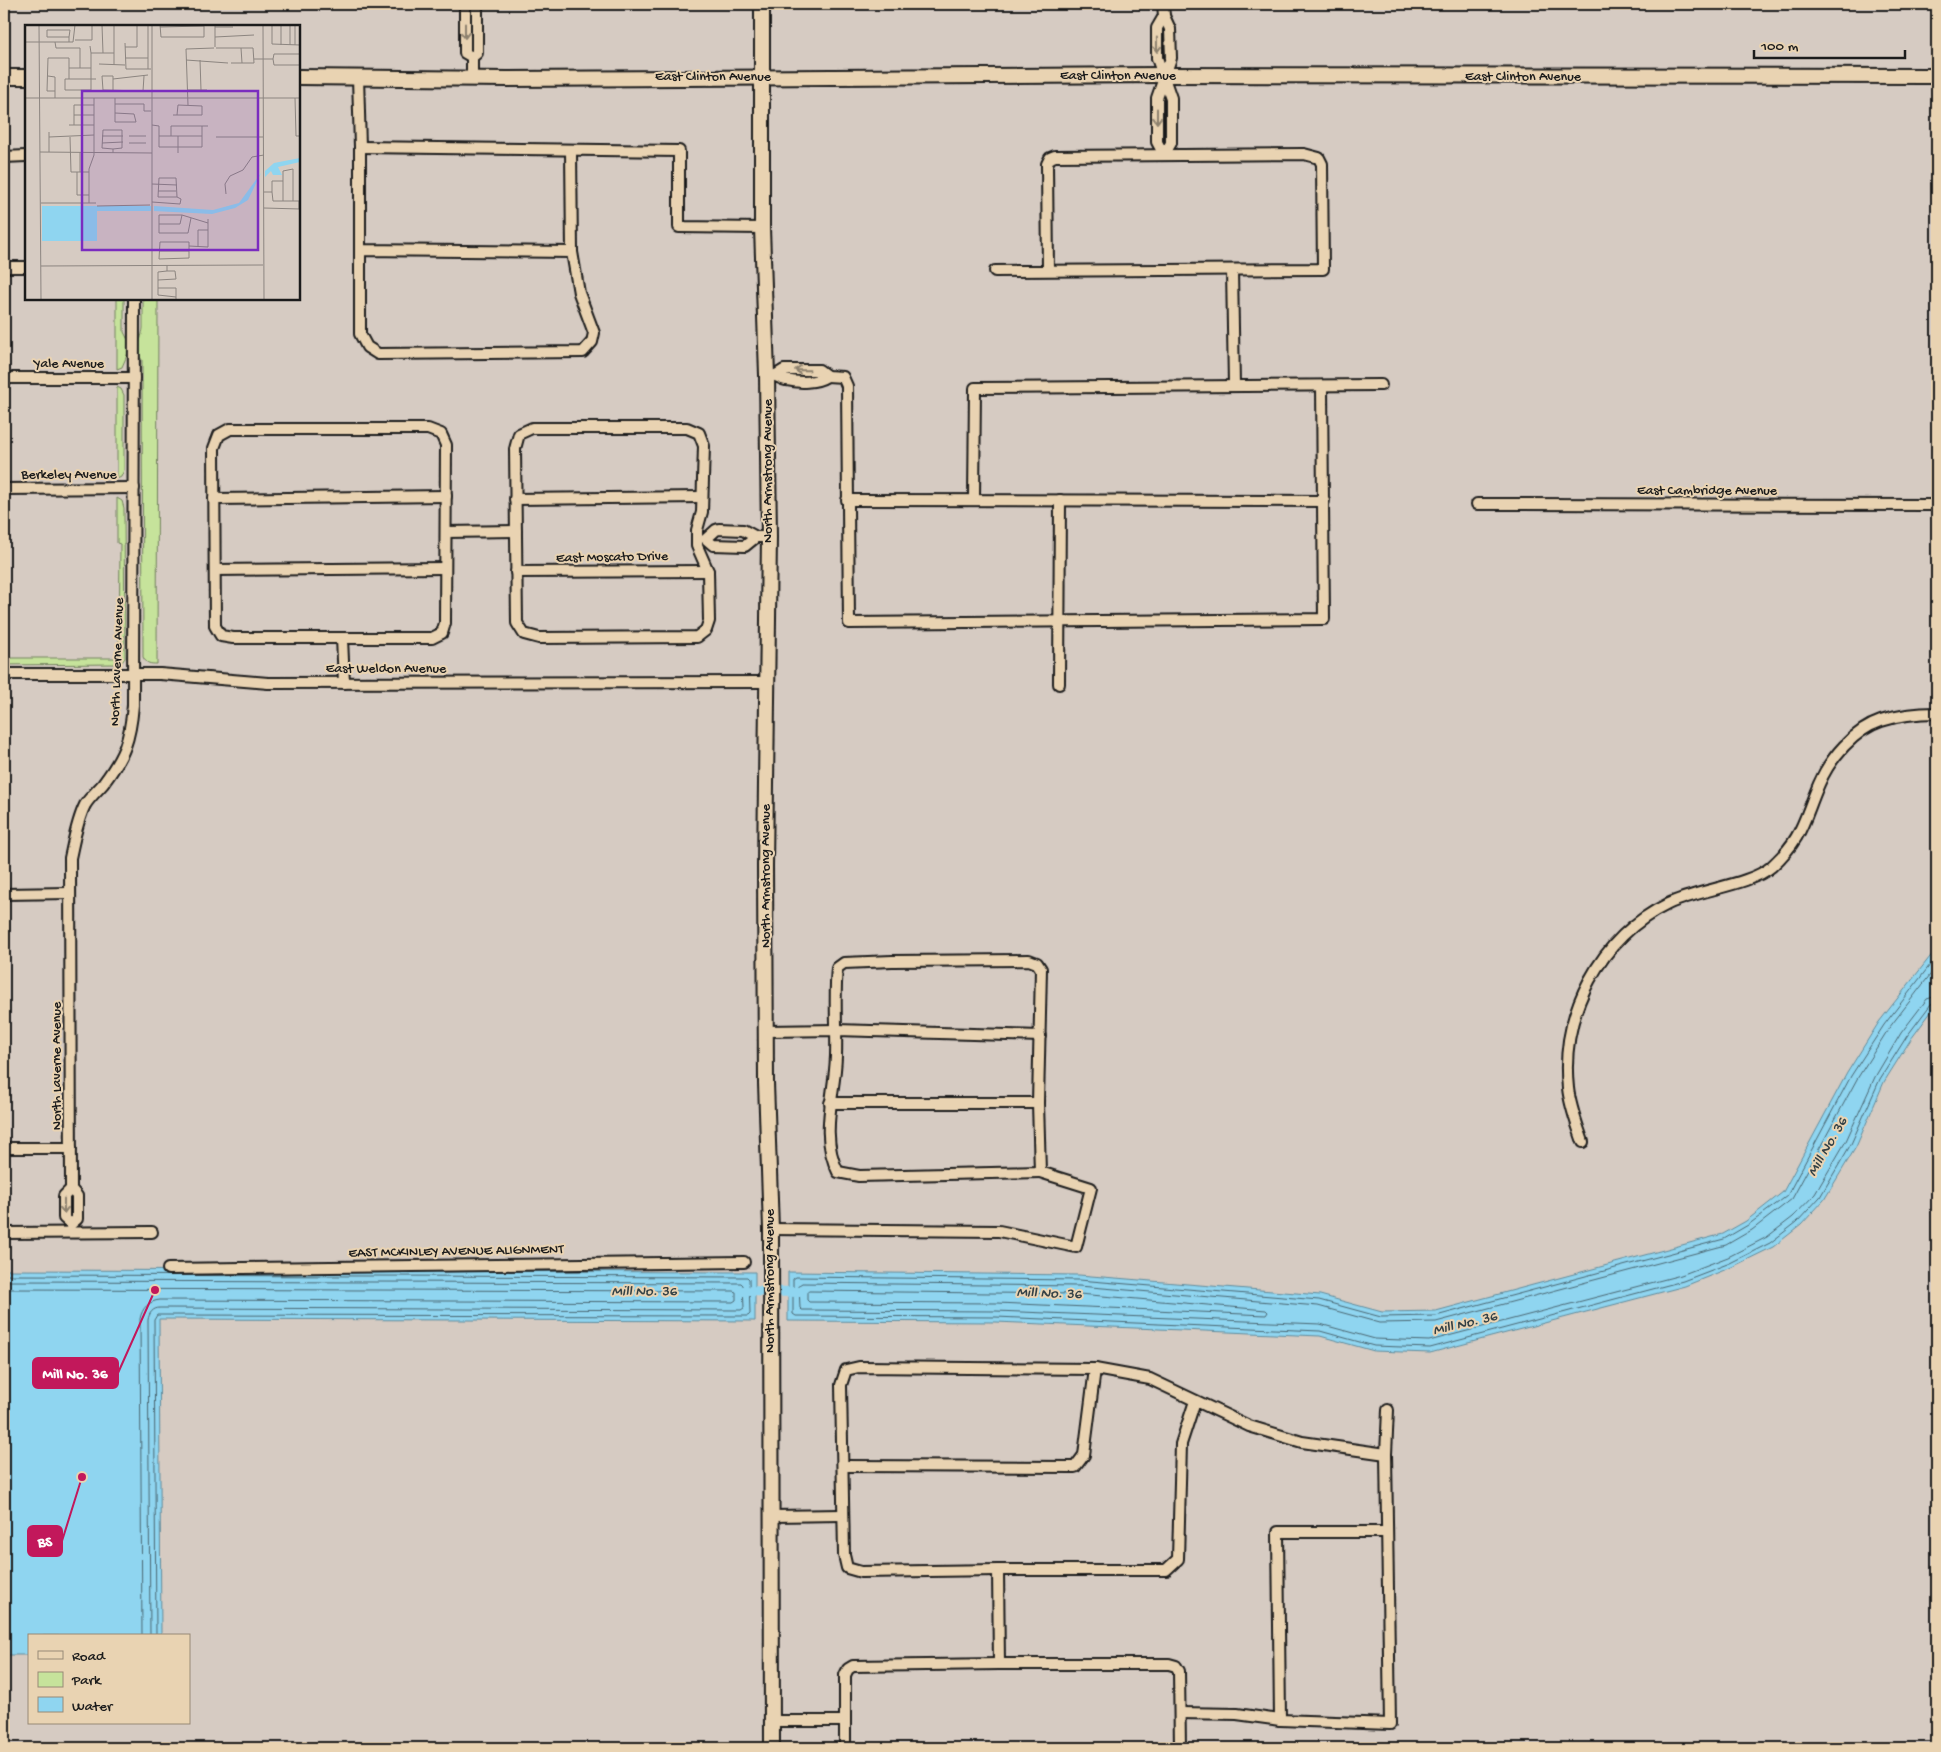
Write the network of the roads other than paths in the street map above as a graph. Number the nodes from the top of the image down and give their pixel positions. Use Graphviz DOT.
graph roads {
  1 [pos="471,4"];
  2 [pos="762,4"];
  3 [pos="1163,4"];
  4 [pos="1164,75"];
  5 [pos="1937,76"];
  6 [pos="4,77"];
  7 [pos="25,77"];
  8 [pos="300,77"];
  9 [pos="358,77"];
  10 [pos="762,77"];
  11 [pos="472,79"];
  12 [pos="360,147"];
  13 [pos="571,150"];
  14 [pos="1164,155"];
  15 [pos="25,156"];
  16 [pos="4,157"];
  17 [pos="762,228"];
  18 [pos="360,250"];
  19 [pos="572,252"];
  20 [pos="4,267"];
  21 [pos="25,267"];
  22 [pos="995,270"];
  23 [pos="1048,270"];
  24 [pos="1232,270"];
  25 [pos="134,300"];
  26 [pos="772,375"];
  27 [pos="4,378"];
  28 [pos="134,378"];
  29 [pos="1381,385"];
  30 [pos="1234,386"];
  31 [pos="1322,386"];
  32 [pos="134,488"];
  33 [pos="4,489"];
  34 [pos="446,496"];
  35 [pos="702,497"];
  36 [pos="214,499"];
  37 [pos="515,499"];
  38 [pos="847,500"];
  39 [pos="974,500"];
  40 [pos="1060,500"];
  41 [pos="1324,501"];
  42 [pos="1477,504"];
  43 [pos="1937,505"];
  44 [pos="725,530"];
  45 [pos="516,531"];
  46 [pos="446,532"];
  47 [pos="762,537"];
  48 [pos="701,539"];
  49 [pos="724,546"];
  50 [pos="445,568"];
  51 [pos="214,570"];
  52 [pos="708,571"];
  53 [pos="516,572"];
  54 [pos="1060,621"];
  55 [pos="342,638"];
  56 [pos="4,674"];
  57 [pos="134,674"];
  58 [pos="768,682"];
  59 [pos="344,683"];
  60 [pos="1059,684"];
  61 [pos="1937,713"];
  62 [pos="70,893"];
  63 [pos="4,894"];
  64 [pos="837,1030"];
  65 [pos="766,1031"];
  66 [pos="1040,1036"];
  67 [pos="1038,1103"];
  68 [pos="830,1104"];
  69 [pos="1583,1142"];
  70 [pos="4,1148"];
  71 [pos="71,1148"];
  72 [pos="1040,1172"];
  73 [pos="71,1228"];
  74 [pos="771,1229"];
  75 [pos="152,1232"];
  76 [pos="4,1233"];
  77 [pos="744,1262"];
  78 [pos="168,1269"];
  79 [pos="1095,1369"];
  80 [pos="1195,1401"];
  81 [pos="1388,1410"];
  82 [pos="1386,1454"];
  83 [pos="843,1466"];
  84 [pos="843,1515"];
  85 [pos="772,1516"];
  86 [pos="1387,1532"];
  87 [pos="998,1570"];
  88 [pos="999,1664"];
  89 [pos="1180,1713"];
  90 [pos="1280,1720"];
  91 [pos="772,1721"];
  92 [pos="845,1721"];
  93 [pos="772,1748"];
  94 [pos="845,1748"];
  95 [pos="1180,1748"];
  1 -- 11 [label="street"];
  2 -- 10 [label="street, North Armstrong Avenue"];
  3 -- 4 [label="street"];
  4 -- 5 [label="street, East Clinton Avenue"];
  4 -- 10 [label="street, East Clinton Avenue"];
  4 -- 14 [label="street"];
  6 -- 7 [label="street"];
  8 -- 9 [label="street, East Clinton Avenue"];
  9 -- 11 [label="street, East Clinton Avenue"];
  9 -- 12 [label="street"];
  10 -- 11 [label="street, East Clinton Avenue"];
  10 -- 17 [label="street, North Armstrong Avenue"];
  12 -- 13 [label="street"];
  12 -- 18 [label="street"];
  13 -- 17 [label="street"];
  13 -- 19 [label="street"];
  14 -- 23 [label="street"];
  14 -- 24 [label="street"];
  15 -- 16 [label="street"];
  17 -- 26 [label="street, North Armstrong Avenue"];
  18 -- 19 [label="street"];
  18 -- 19 [label="street"];
  20 -- 21 [label="street"];
  22 -- 23 [label="street"];
  23 -- 24 [label="street"];
  24 -- 30 [label="street"];
  25 -- 28 [label="street, North Laverne Avenue"];
  26 -- 38 [label="street"];
  26 -- 47 [label="street, North Armstrong Avenue"];
  27 -- 28 [label="street, Yale Avenue"];
  28 -- 32 [label="street, North Laverne Avenue"];
  29 -- 31 [label="street"];
  30 -- 31 [label="street"];
  30 -- 39 [label="street"];
  31 -- 41 [label="street"];
  32 -- 33 [label="street, Berkeley Avenue"];
  32 -- 57 [label="street, North Laverne Avenue"];
  34 -- 36 [label="street"];
  34 -- 36 [label="street"];
  34 -- 46 [label="street"];
  35 -- 37 [label="street"];
  35 -- 37 [label="street"];
  35 -- 48 [label="street"];
  36 -- 51 [label="street"];
  37 -- 45 [label="street"];
  38 -- 39 [label="street"];
  38 -- 54 [label="street"];
  39 -- 40 [label="street"];
  40 -- 41 [label="street"];
  40 -- 54 [label="street"];
  41 -- 54 [label="street"];
  42 -- 43 [label="street, East Cambridge Avenue"];
  44 -- 47 [label="street"];
  44 -- 48 [label="street"];
  44 -- 49 [label="street"];
  45 -- 46 [label="street"];
  45 -- 53 [label="street"];
  46 -- 50 [label="street"];
  47 -- 49 [label="street"];
  47 -- 58 [label="street, North Armstrong Avenue"];
  48 -- 49 [label="street"];
  48 -- 52 [label="street"];
  50 -- 51 [label="street"];
  50 -- 55 [label="street"];
  51 -- 55 [label="street"];
  52 -- 53 [label="street, East Moscato Drive"];
  52 -- 53 [label="street"];
  54 -- 60 [label="street"];
  55 -- 59 [label="street"];
  56 -- 57 [label="street, East Weldon Avenue"];
  57 -- 59 [label="street, East Weldon Avenue"];
  57 -- 62 [label="street, North Laverne Avenue"];
  58 -- 59 [label="street, East Weldon Avenue"];
  58 -- 65 [label="street, North Armstrong Avenue"];
  61 -- 69 [label="street"];
  62 -- 63 [label="street"];
  62 -- 71 [label="street, North Laverne Avenue"];
  64 -- 65 [label="street"];
  64 -- 66 [label="street"];
  64 -- 66 [label="street"];
  64 -- 68 [label="street"];
  65 -- 74 [label="street, North Armstrong Avenue"];
  66 -- 67 [label="street"];
  67 -- 68 [label="street"];
  67 -- 72 [label="street"];
  68 -- 72 [label="street"];
  70 -- 71 [label="street"];
  71 -- 73 [label="street, North Laverne Avenue"];
  72 -- 74 [label="street"];
  73 -- 75 [label="street"];
  73 -- 76 [label="street"];
  74 -- 85 [label="street, North Armstrong Avenue"];
  77 -- 78 [label="street, EAST MCKINLEY AVENUE ALIGNMENT"];
  79 -- 80 [label="street"];
  79 -- 83 [label="street"];
  79 -- 83 [label="street"];
  80 -- 82 [label="street"];
  80 -- 87 [label="street"];
  81 -- 82 [label="street"];
  82 -- 86 [label="street"];
  83 -- 84 [label="street"];
  84 -- 85 [label="street"];
  84 -- 87 [label="street"];
  85 -- 91 [label="street, North Armstrong Avenue"];
  86 -- 90 [label="street"];
  86 -- 90 [label="street"];
  87 -- 88 [label="street"];
  88 -- 89 [label="street"];
  88 -- 92 [label="street"];
  89 -- 90 [label="street"];
  89 -- 95 [label="street"];
  91 -- 92 [label="street"];
  91 -- 93 [label="street, North Armstrong Avenue"];
  92 -- 94 [label="street"];
}
